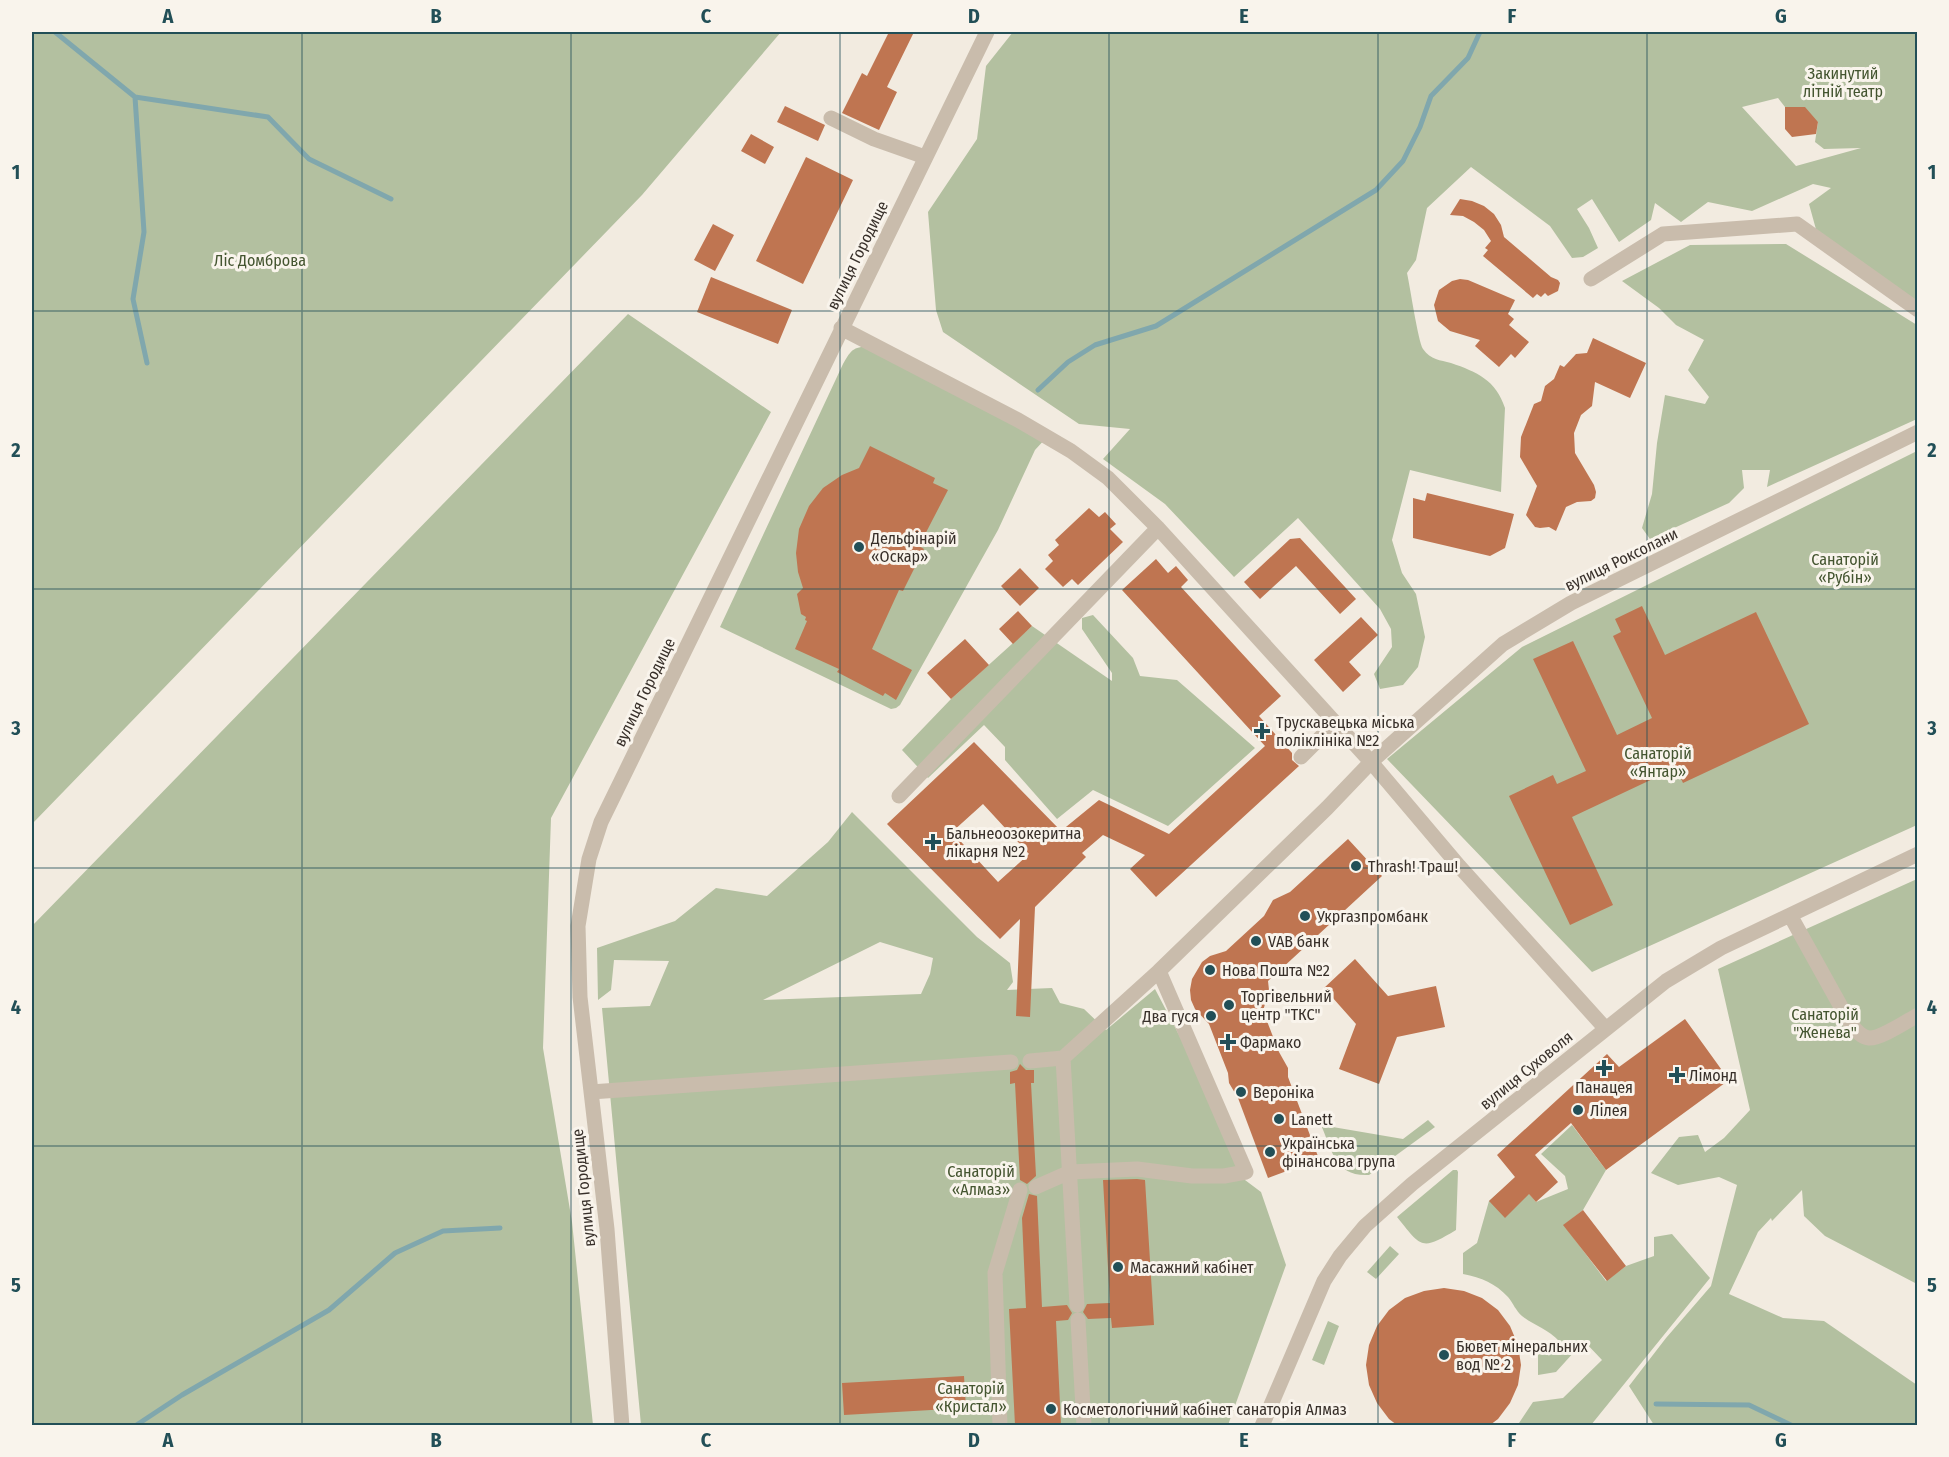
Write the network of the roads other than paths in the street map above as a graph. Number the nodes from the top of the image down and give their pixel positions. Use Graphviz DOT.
graph roads {
  1 [pos="987,32"];
  2 [pos="831,118"];
  3 [pos="925,157"];
  4 [pos="1591,279"];
  5 [pos="1917,310"];
  6 [pos="841,328"];
  7 [pos="1917,432"];
  8 [pos="1158,528"];
  9 [pos="1335,723"];
  10 [pos="1301,757"];
  11 [pos="1371,762"];
  12 [pos="899,796"];
  13 [pos="1917,854"];
  14 [pos="1790,915"];
  15 [pos="1158,972"];
  16 [pos="1917,1014"];
  17 [pos="1605,1028"];
  18 [pos="1063,1058"];
  19 [pos="1011,1062"];
  20 [pos="1030,1062"];
  21 [pos="591,1092"];
  22 [pos="1070,1172"];
  23 [pos="1036,1187"];
  24 [pos="1020,1190"];
  25 [pos="622,1425"];
  26 [pos="991,1425"];
  27 [pos="1000,1425"];
  28 [pos="1084,1425"];
  29 [pos="1263,1425"];
  1 -- 3 [label="street, вулиця Городище"];
  2 -- 3 [label="street"];
  3 -- 6 [label="street, вулиця Городище"];
  4 -- 5 [label="street"];
  6 -- 8 [label="street"];
  6 -- 21 [label="street, вулиця Городище"];
  7 -- 11 [label="street, вулиця Роксолани"];
  8 -- 9 [label="street"];
  8 -- 12 [label="street"];
  9 -- 10 [label="street"];
  9 -- 11 [label="street"];
  11 -- 15 [label="street, вулиця Роксолани"];
  11 -- 17 [label="street"];
  13 -- 14 [label="street, вулиця Суховоля"];
  14 -- 16 [label="street"];
  14 -- 17 [label="street, вулиця Суховоля"];
  15 -- 18 [label="street, вулиця Роксолани"];
  15 -- 22 [label="street"];
  17 -- 29 [label="street, вулиця Суховоля"];
  18 -- 20 [label="street"];
  18 -- 22 [label="street"];
  19 -- 21 [label="street"];
  21 -- 25 [label="street, вулиця Городище"];
  22 -- 23 [label="street"];
  22 -- 28 [label="street"];
  24 -- 27 [label="street"];
  26 -- 27 [label="street"];
}
